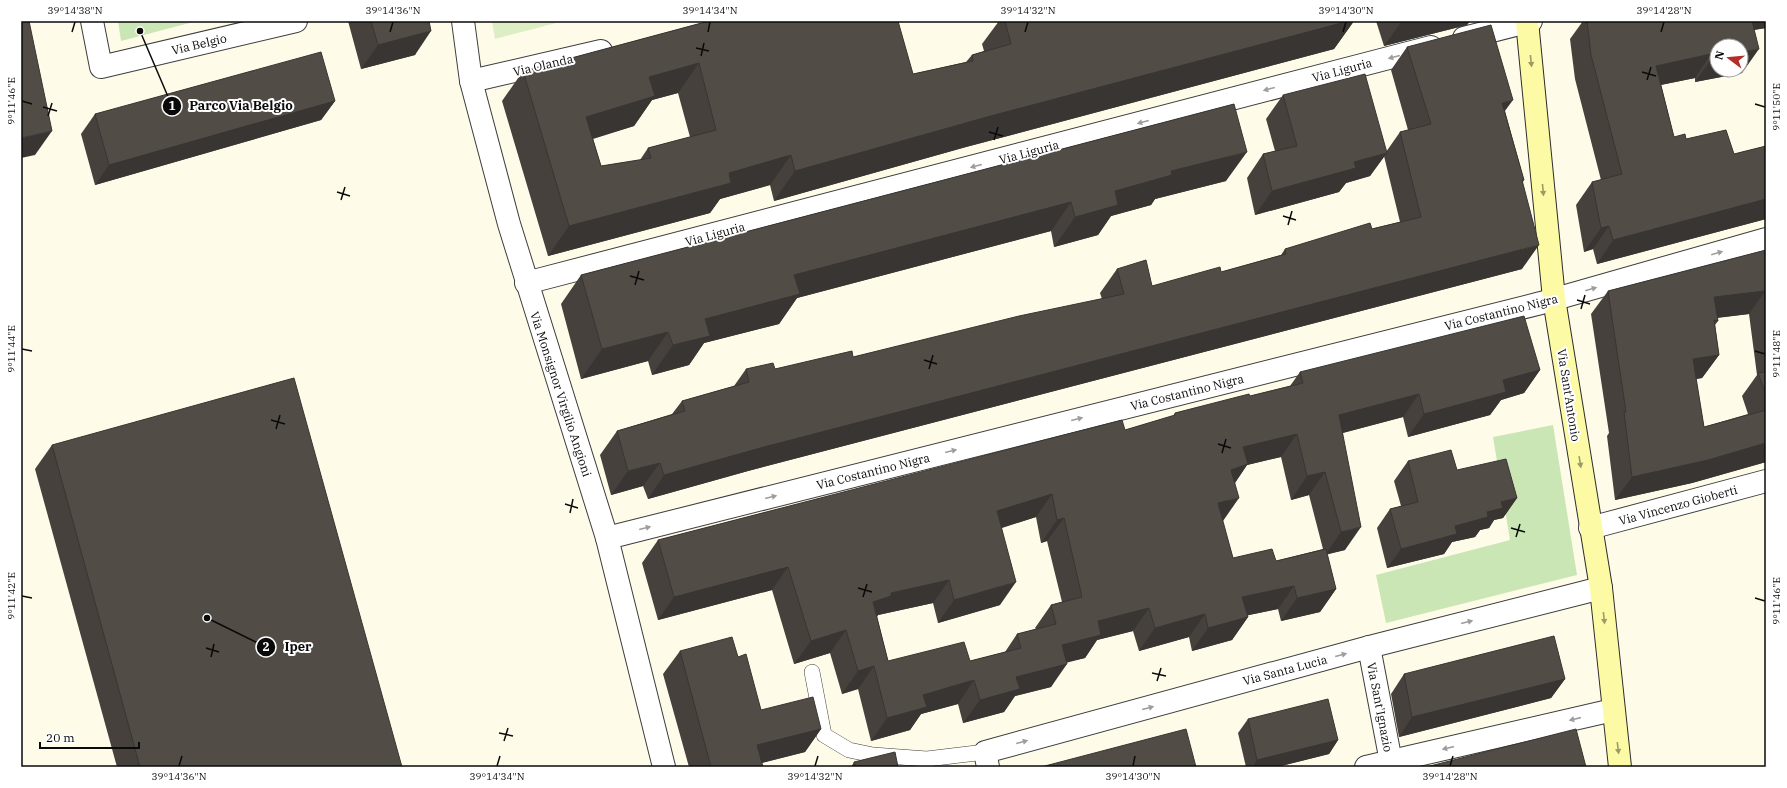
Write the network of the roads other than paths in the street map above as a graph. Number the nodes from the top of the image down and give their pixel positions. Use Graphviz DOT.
graph roads {
  1 [pos="92,21"];
  2 [pos="296,21"];
  3 [pos="462,21"];
  4 [pos="1528,21"];
  5 [pos="622,46"];
  6 [pos="471,81"];
  7 [pos="1766,239"];
  8 [pos="526,283"];
  9 [pos="1554,299"];
  10 [pos="1766,481"];
  11 [pos="1590,528"];
  12 [pos="607,538"];
  13 [pos="1601,588"];
  14 [pos="1369,647"];
  15 [pos="812,672"];
  16 [pos="1613,710"];
  17 [pos="987,760"];
  18 [pos="1391,764"];
  19 [pos="664,767"];
  20 [pos="1366,767"];
  21 [pos="1620,767"];
  1 -- 2 [label="street, Via Belgio"];
  3 -- 6 [label="street, Via Monsignor Virgilio Angioni"];
  4 -- 8 [label="street, Via Liguria, one-way"];
  4 -- 9 [label="street, Via Sant'Antonio, one-way"];
  5 -- 6 [label="street, Via Olanda"];
  6 -- 8 [label="street, Via Monsignor Virgilio Angioni"];
  9 -- 7 [label="street, Via Costantino Nigra, one-way"];
  8 -- 12 [label="street, Via Monsignor Virgilio Angioni"];
  9 -- 11 [label="street, Via Sant'Antonio, one-way"];
  12 -- 9 [label="street, Via Costantino Nigra, one-way"];
  10 -- 11 [label="street, Via Vincenzo Gioberti"];
  11 -- 13 [label="street, Via Sant'Antonio"];
  12 -- 19 [label="street, Via Monsignor Virgilio Angioni"];
  14 -- 13 [label="street, Via Santa Lucia, one-way"];
  13 -- 16 [label="street, Via Sant'Antonio, one-way"];
  17 -- 14 [label="street, Via Santa Lucia, one-way"];
  14 -- 18 [label="street, Via Sant'Ignazio"];
  15 -- 17 [label="lane"];
  16 -- 18 [label="street, one-way"];
  16 -- 21 [label="street, Via Sant'Antonio, one-way"];
  18 -- 20 [label="street"];
}
